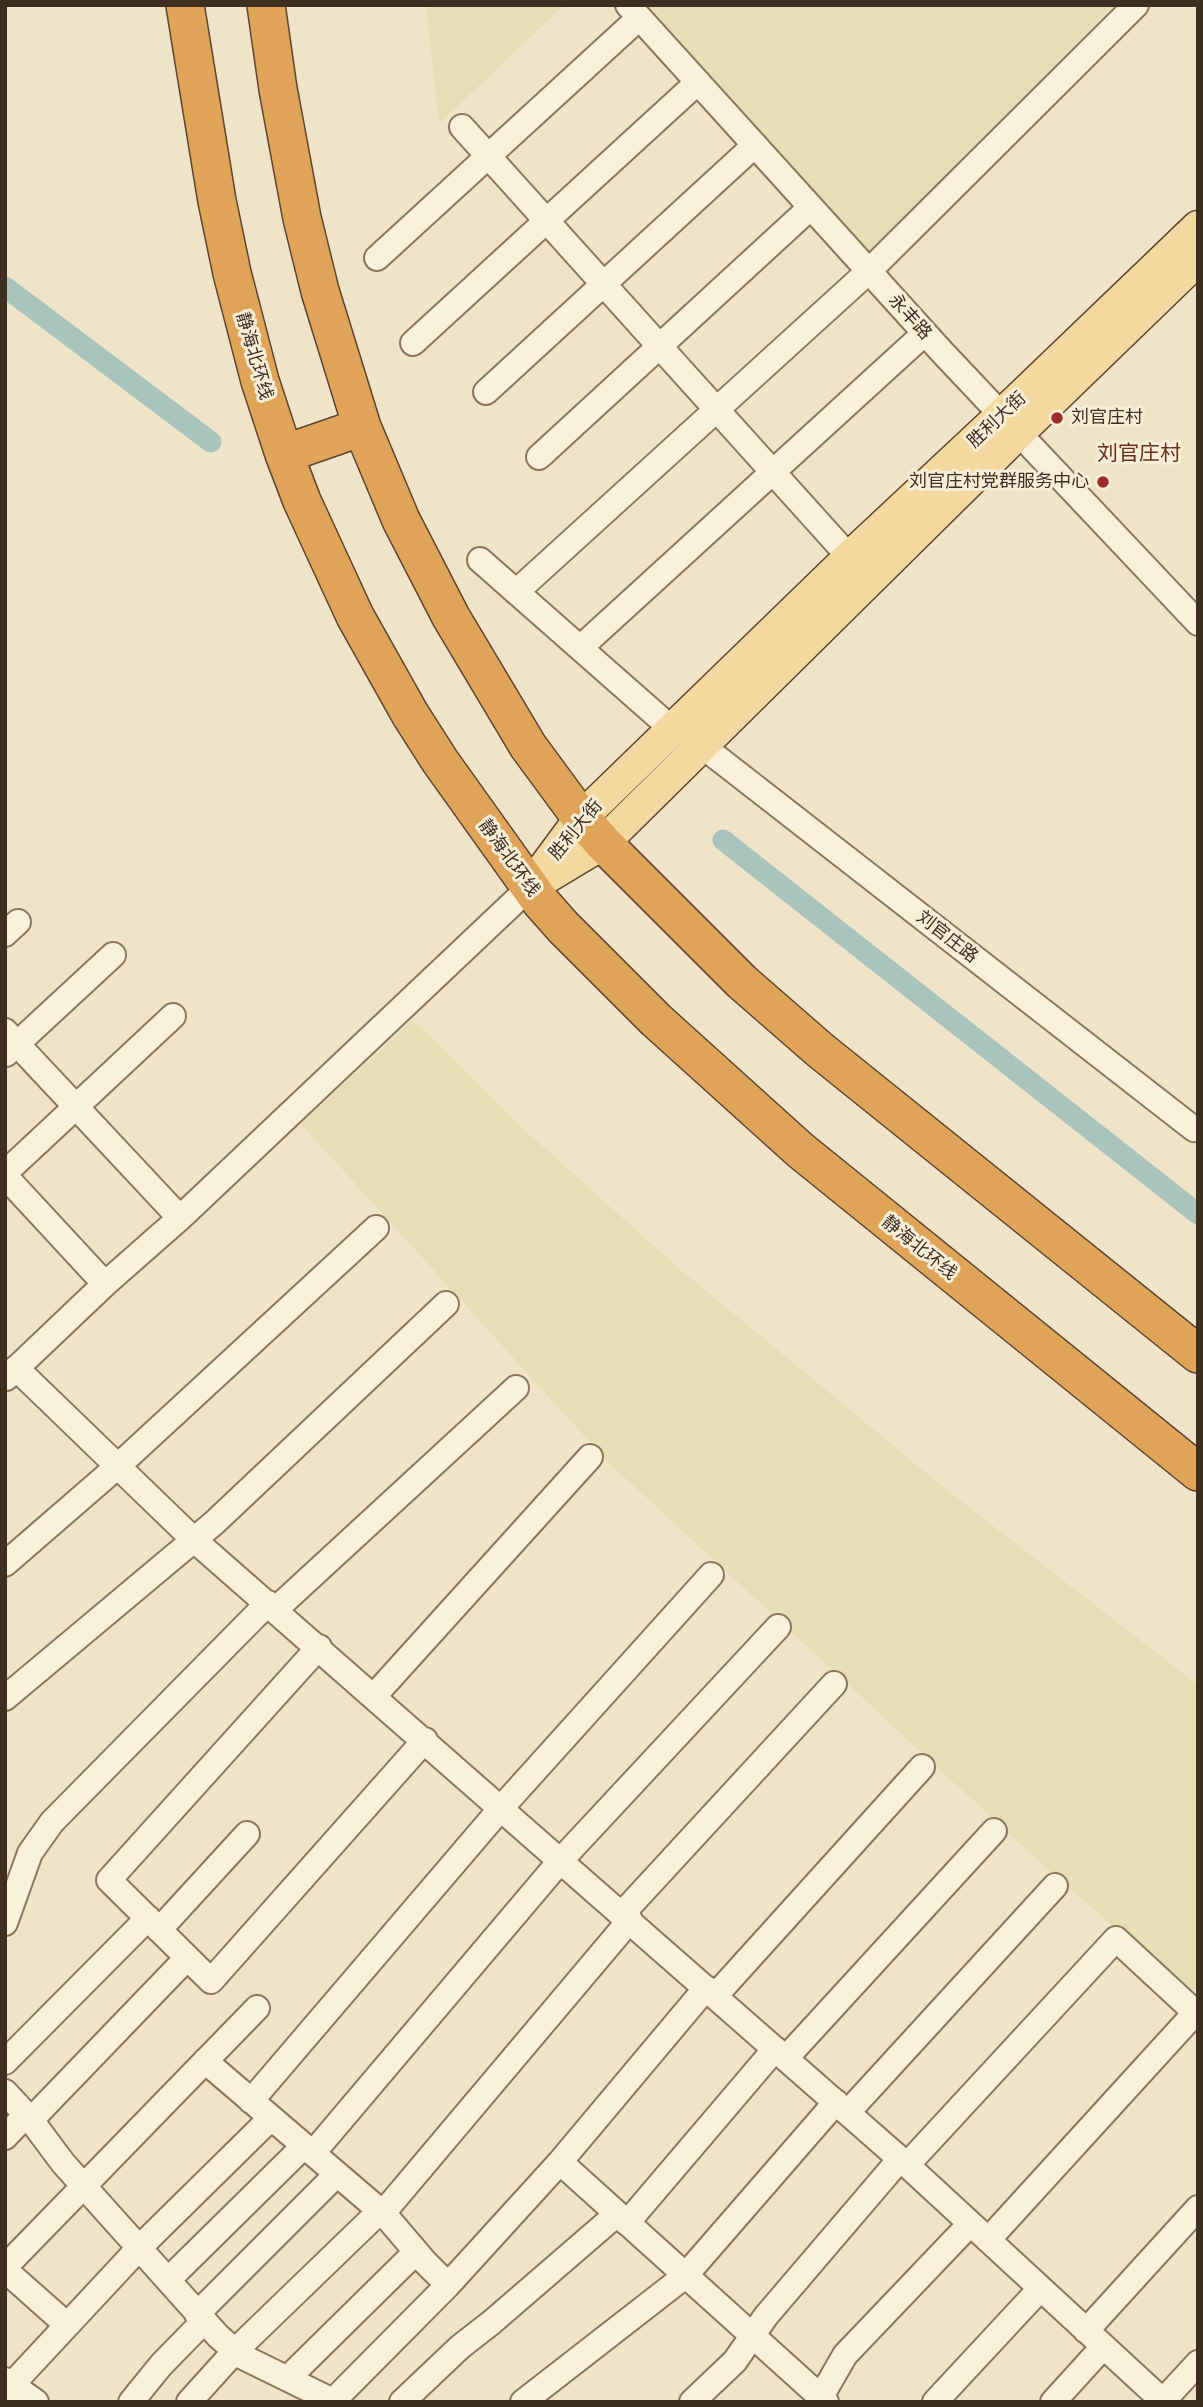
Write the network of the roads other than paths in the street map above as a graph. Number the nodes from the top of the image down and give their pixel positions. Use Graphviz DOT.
graph roads {
  1 [pos="185,5"];
  2 [pos="266,5"];
  3 [pos="1136,5"];
  4 [pos="634,12"];
  5 [pos="698,82"];
  6 [pos="463,127"];
  7 [pos="755,145"];
  8 [pos="488,156"];
  9 [pos="811,206"];
  10 [pos="547,221"];
  11 [pos="1198,226"];
  12 [pos="377,258"];
  13 [pos="1198,259"];
  14 [pos="869,271"];
  15 [pos="603,284"];
  16 [pos="925,333"];
  17 [pos="413,343"];
  18 [pos="659,346"];
  19 [pos="486,392"];
  20 [pos="716,410"];
  21 [pos="1010,424"];
  22 [pos="362,427"];
  23 [pos="284,454"];
  24 [pos="539,457"];
  25 [pos="772,472"];
  26 [pos="480,560"];
  27 [pos="859,569"];
  28 [pos="516,592"];
  29 [pos="1198,623"];
  30 [pos="580,648"];
  31 [pos="672,729"];
  32 [pos="701,745"];
  33 [pos="592,831"];
  34 [pos="530,887"];
  35 [pos="113,955"];
  36 [pos="173,1016"];
  37 [pos="9,1043"];
  38 [pos="76,1107"];
  39 [pos="1196,1128"];
  40 [pos="5,1174"];
  41 [pos="180,1218"];
  42 [pos="376,1228"];
  43 [pos="105,1284"];
  44 [pos="446,1304"];
  45 [pos="1198,1354"];
  46 [pos="11,1373"];
  47 [pos="516,1388"];
  48 [pos="590,1457"];
  49 [pos="118,1466"];
  50 [pos="1198,1472"];
  51 [pos="193,1539"];
  52 [pos="5,1564"];
  53 [pos="711,1575"];
  54 [pos="272,1606"];
  55 [pos="778,1627"];
  56 [pos="319,1647"];
  57 [pos="834,1684"];
  58 [pos="374,1696"];
  59 [pos="5,1698"];
  60 [pos="425,1740"];
  61 [pos="922,1767"];
  62 [pos="502,1807"];
  63 [pos="994,1831"];
  64 [pos="247,1834"];
  65 [pos="561,1860"];
  66 [pos="1055,1886"];
  67 [pos="626,1917"];
  68 [pos="5,1923"];
  69 [pos="153,1924"];
  70 [pos="187,1958"];
  71 [pos="711,1992"];
  72 [pos="257,2008"];
  73 [pos="1196,2014"];
  74 [pos="780,2053"];
  75 [pos="205,2061"];
  76 [pos="5,2062"];
  77 [pos="5,2092"];
  78 [pos="251,2101"];
  79 [pos="842,2107"];
  80 [pos="28,2118"];
  81 [pos="271,2118"];
  82 [pos="5,2137"];
  83 [pos="309,2149"];
  84 [pos="560,2162"];
  85 [pos="904,2162"];
  86 [pos="337,2174"];
  87 [pos="84,2186"];
  88 [pos="1198,2208"];
  89 [pos="382,2212"];
  90 [pos="622,2218"];
  91 [pos="979,2232"];
  92 [pos="140,2247"];
  93 [pos="416,2252"];
  94 [pos="5,2268"];
  95 [pos="685,2276"];
  96 [pos="168,2280"];
  97 [pos="447,2285"];
  98 [pos="1040,2289"];
  99 [pos="200,2317"];
  100 [pos="67,2325"];
  101 [pos="751,2336"];
  102 [pos="1095,2339"];
  103 [pos="235,2351"];
  104 [pos="1198,2363"];
  105 [pos="288,2378"];
  106 [pos="7,2385"];
  107 [pos="325,2399"];
  108 [pos="821,2400"];
  109 [pos="1163,2401"];
  110 [pos="36,2402"];
  111 [pos="131,2402"];
  112 [pos="189,2402"];
  113 [pos="402,2402"];
  114 [pos="523,2402"];
  115 [pos="692,2402"];
  116 [pos="934,2402"];
  117 [pos="1053,2402"];
  1 -- 23 [label="highway, 静海北环线"];
  2 -- 22 [label="highway"];
  3 -- 14 [label="street"];
  4 -- 5 [label="street, 永丰路"];
  4 -- 8 [label="street"];
  5 -- 7 [label="street, 永丰路"];
  5 -- 10 [label="street"];
  6 -- 8 [label="street"];
  7 -- 9 [label="street, 永丰路"];
  7 -- 15 [label="street"];
  8 -- 10 [label="street"];
  8 -- 12 [label="street"];
  9 -- 14 [label="street, 永丰路"];
  9 -- 18 [label="street"];
  10 -- 15 [label="street"];
  10 -- 17 [label="street"];
  11 -- 21 [label="main road, 胜利大街"];
  13 -- 21 [label="main road, 胜利大街"];
  14 -- 16 [label="street, 永丰路"];
  14 -- 20 [label="street"];
  15 -- 18 [label="street"];
  15 -- 19 [label="street"];
  16 -- 21 [label="street, 永丰路"];
  16 -- 25 [label="street"];
  18 -- 20 [label="street"];
  18 -- 24 [label="street"];
  20 -- 25 [label="street"];
  20 -- 28 [label="street"];
  21 -- 27 [label="main road, 胜利大街"];
  21 -- 29 [label="street, 永丰路"];
  22 -- 23 [label="highway"];
  22 -- 33 [label="highway"];
  23 -- 34 [label="highway, 静海北环线"];
  25 -- 27 [label="street"];
  25 -- 30 [label="street"];
  26 -- 28 [label="street"];
  27 -- 31 [label="main road, 胜利大街"];
  27 -- 32 [label="main road, 胜利大街"];
  28 -- 30 [label="street"];
  30 -- 31 [label="street"];
  31 -- 33 [label="main road, 胜利大街"];
  32 -- 33 [label="main road, 胜利大街"];
  32 -- 39 [label="street, 刘官庄路"];
  33 -- 34 [label="main road, 胜利大街"];
  33 -- 45 [label="highway"];
  34 -- 41 [label="street"];
  34 -- 50 [label="highway, 静海北环线"];
  35 -- 37 [label="street"];
  36 -- 38 [label="street"];
  37 -- 38 [label="street"];
  38 -- 40 [label="street"];
  38 -- 41 [label="street"];
  40 -- 43 [label="street"];
  41 -- 43 [label="street"];
  42 -- 49 [label="street"];
  43 -- 46 [label="street"];
  44 -- 51 [label="street"];
  46 -- 49 [label="street"];
  47 -- 54 [label="street"];
  48 -- 58 [label="street"];
  49 -- 51 [label="street"];
  49 -- 52 [label="street"];
  51 -- 54 [label="street"];
  51 -- 59 [label="street"];
  53 -- 62 [label="street"];
  54 -- 56 [label="street"];
  54 -- 68 [label="street"];
  55 -- 65 [label="street"];
  56 -- 58 [label="street"];
  56 -- 69 [label="street"];
  57 -- 67 [label="street"];
  58 -- 60 [label="street"];
  60 -- 62 [label="street"];
  60 -- 70 [label="street"];
  61 -- 71 [label="street"];
  62 -- 65 [label="street"];
  62 -- 78 [label="street"];
  63 -- 74 [label="street"];
  64 -- 69 [label="street"];
  65 -- 67 [label="street"];
  65 -- 83 [label="street"];
  66 -- 79 [label="street"];
  67 -- 71 [label="street"];
  67 -- 89 [label="street"];
  69 -- 70 [label="street"];
  69 -- 76 [label="street"];
  70 -- 80 [label="street"];
  71 -- 74 [label="street"];
  71 -- 84 [label="street"];
  72 -- 75 [label="street"];
  73 -- 85 [label="street"];
  73 -- 91 [label="street"];
  74 -- 79 [label="street"];
  74 -- 90 [label="street"];
  75 -- 78 [label="street"];
  75 -- 87 [label="street"];
  77 -- 80 [label="street"];
  78 -- 81 [label="street"];
  79 -- 85 [label="street"];
  79 -- 95 [label="street"];
  80 -- 82 [label="street"];
  80 -- 87 [label="street"];
  81 -- 83 [label="street"];
  81 -- 92 [label="street"];
  83 -- 86 [label="street"];
  83 -- 96 [label="street"];
  84 -- 90 [label="street"];
  84 -- 97 [label="street"];
  85 -- 91 [label="street"];
  85 -- 101 [label="street"];
  86 -- 89 [label="street"];
  86 -- 99 [label="street"];
  87 -- 92 [label="street"];
  87 -- 94 [label="street"];
  88 -- 102 [label="street"];
  89 -- 93 [label="street"];
  89 -- 103 [label="street"];
  90 -- 95 [label="street"];
  90 -- 113 [label="street"];
  91 -- 98 [label="street"];
  91 -- 108 [label="street"];
  92 -- 96 [label="street"];
  92 -- 100 [label="street"];
  93 -- 97 [label="street"];
  93 -- 105 [label="street"];
  94 -- 100 [label="street"];
  95 -- 101 [label="street"];
  95 -- 114 [label="street"];
  96 -- 99 [label="street"];
  97 -- 107 [label="street"];
  98 -- 102 [label="street"];
  98 -- 116 [label="street"];
  99 -- 103 [label="street"];
  99 -- 111 [label="street"];
  100 -- 106 [label="street"];
  101 -- 108 [label="street"];
  101 -- 115 [label="street"];
  102 -- 109 [label="street"];
  102 -- 117 [label="street"];
  103 -- 105 [label="street"];
  103 -- 112 [label="street"];
  104 -- 109 [label="street"];
  105 -- 107 [label="street"];
  106 -- 110 [label="street"];
}
